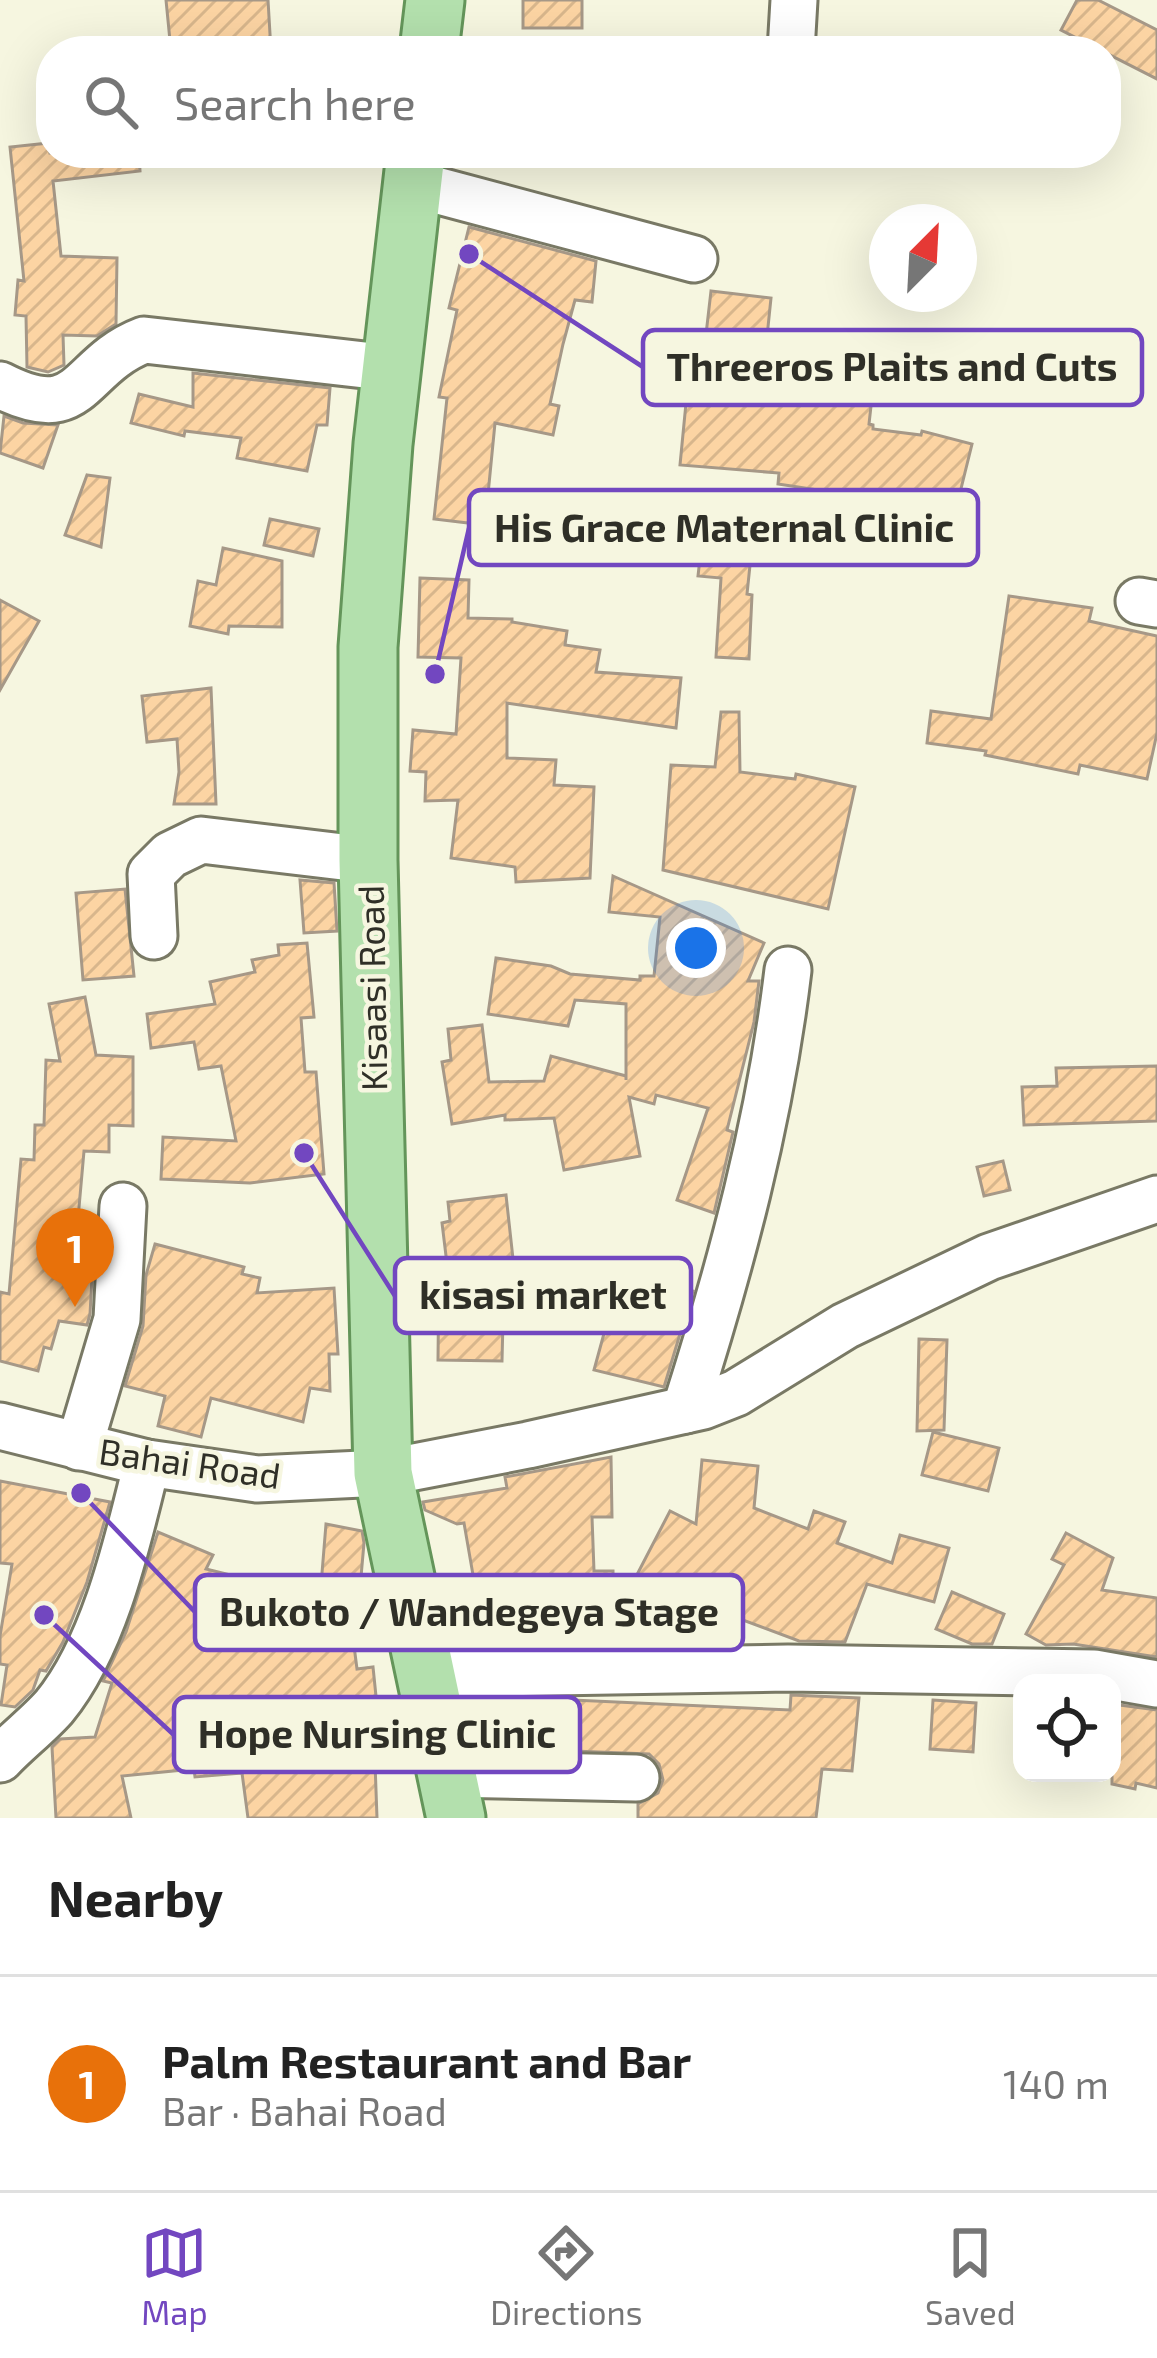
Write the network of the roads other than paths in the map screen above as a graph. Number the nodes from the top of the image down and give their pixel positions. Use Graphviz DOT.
graph roads {
  1 [pos="435,0"];
  2 [pos="794,0"];
  3 [pos="431,36"];
  4 [pos="792,36"];
  5 [pos="414,169"];
  6 [pos="694,259"];
  7 [pos="392,368"];
  8 [pos="0,385"];
  9 [pos="368,860"];
  10 [pos="154,936"];
  11 [pos="788,970"];
  12 [pos="1157,1199"];
  13 [pos="124,1206"];
  14 [pos="686,1410"];
  15 [pos="0,1426"];
  16 [pos="79,1448"];
  17 [pos="146,1463"];
  18 [pos="383,1473"];
  19 [pos="425,1674"];
  20 [pos="1157,1684"];
  21 [pos="0,1759"];
  22 [pos="636,1778"];
  23 [pos="451,1796"];
  1 -- 3 [label="main road"];
  2 -- 4 [label="street"];
  5 -- 6 [label="street"];
  5 -- 7 [label="main road, Kisaasi Road"];
  7 -- 8 [label="street"];
  7 -- 9 [label="main road, Kisaasi Road"];
  9 -- 10 [label="street"];
  9 -- 18 [label="main road, Kisaasi Road"];
  11 -- 14 [label="street"];
  12 -- 14 [label="street, Bahai Road"];
  13 -- 16 [label="street"];
  14 -- 18 [label="street, Bahai Road"];
  15 -- 16 [label="street, Bahai Road"];
  16 -- 17 [label="street, Bahai Road"];
  17 -- 18 [label="street, Bahai Road"];
  17 -- 21 [label="street"];
  18 -- 19 [label="main road, Kisaasi Road"];
  19 -- 20 [label="street"];
  19 -- 23 [label="main road, Kisaasi Road"];
  22 -- 23 [label="street"];
}
